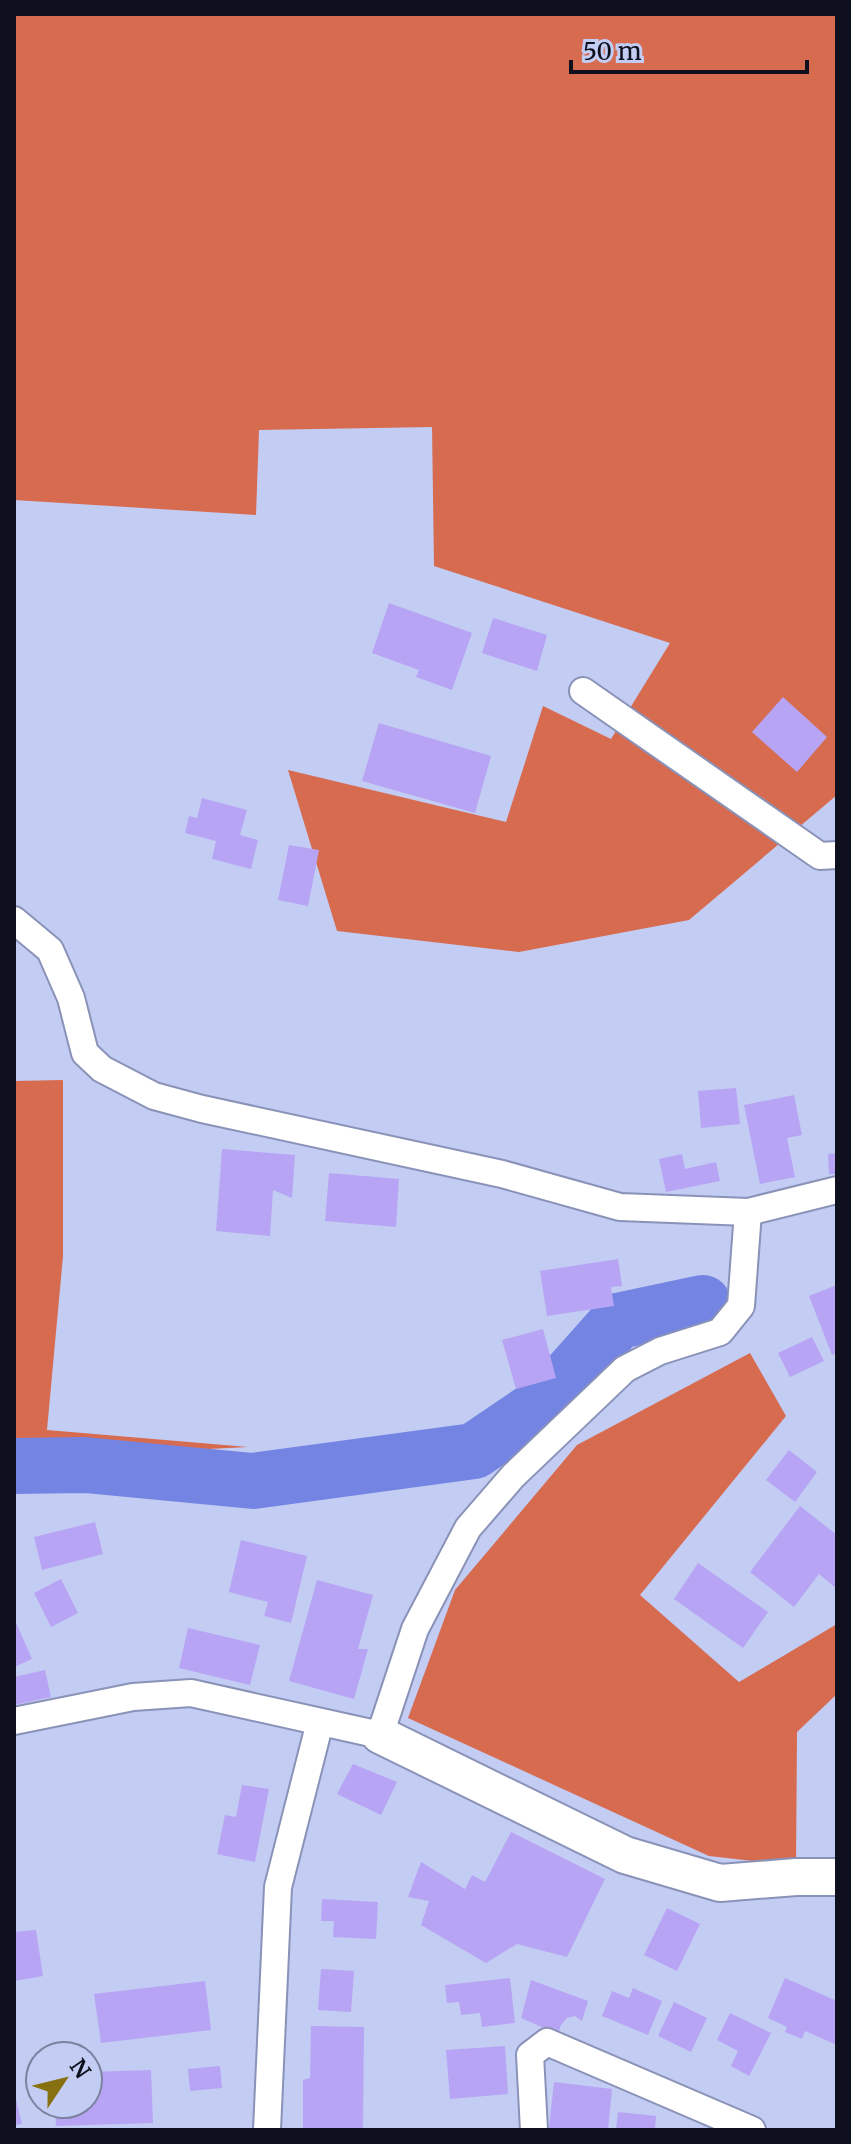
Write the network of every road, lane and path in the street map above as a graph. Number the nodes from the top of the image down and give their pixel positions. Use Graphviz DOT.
graph roads {
  1 [pos="583,691"];
  2 [pos="837,855"];
  3 [pos="14,920"];
  4 [pos="837,1190"];
  5 [pos="748,1212"];
  6 [pos="14,1721"];
  7 [pos="320,1722"];
  8 [pos="380,1735"];
  9 [pos="837,1877"];
  10 [pos="267,2130"];
  11 [pos="534,2130"];
  12 [pos="752,2130"];
  1 -- 2 [label="street"];
  3 -- 5 [label="street"];
  4 -- 5 [label="street"];
  5 -- 8 [label="street"];
  6 -- 7 [label="street"];
  7 -- 8 [label="street"];
  7 -- 10 [label="street"];
  8 -- 9 [label="street"];
  11 -- 12 [label="street"];
}
